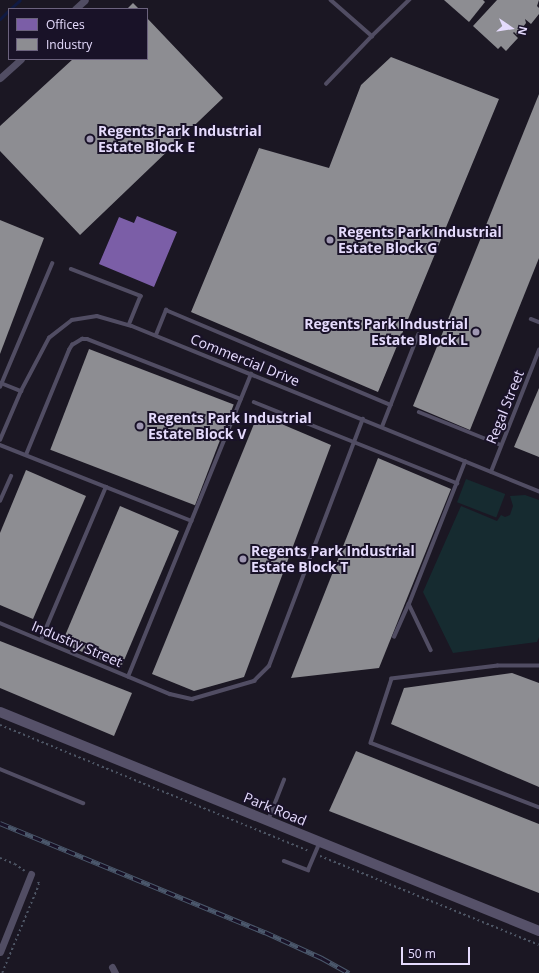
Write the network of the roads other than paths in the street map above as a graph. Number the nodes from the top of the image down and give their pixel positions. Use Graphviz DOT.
graph roads {
  1 [pos="85,0"];
  2 [pos="331,0"];
  3 [pos="409,0"];
  4 [pos="76,8"];
  5 [pos="372,36"];
  6 [pos="20,60"];
  7 [pos="0,78"];
  8 [pos="326,84"];
  9 [pos="52,264"];
  10 [pos="71,269"];
  11 [pos="531,319"];
  12 [pos="539,322"];
  13 [pos="129,325"];
  14 [pos="156,335"];
  15 [pos="418,335"];
  16 [pos="539,350"];
  17 [pos="251,374"];
  18 [pos="1,384"];
  19 [pos="21,391"];
  20 [pos="241,399"];
  21 [pos="254,402"];
  22 [pos="391,404"];
  23 [pos="419,412"];
  24 [pos="363,420"];
  25 [pos="382,427"];
  26 [pos="0,440"];
  27 [pos="354,442"];
  28 [pos="0,445"];
  29 [pos="501,445"];
  30 [pos="26,455"];
  31 [pos="466,462"];
  32 [pos="491,472"];
  33 [pos="11,476"];
  34 [pos="457,483"];
  35 [pos="106,487"];
  36 [pos="539,491"];
  37 [pos="0,501"];
  38 [pos="192,521"];
  39 [pos="409,604"];
  40 [pos="0,624"];
  41 [pos="394,637"];
  42 [pos="41,640"];
  43 [pos="431,650"];
  44 [pos="539,666"];
  45 [pos="128,677"];
  46 [pos="0,712"];
  47 [pos="0,769"];
  48 [pos="284,780"];
  49 [pos="83,803"];
  50 [pos="539,807"];
  51 [pos="268,822"];
  52 [pos="320,843"];
  53 [pos="284,861"];
  54 [pos="28,873"];
  55 [pos="539,931"];
  56 [pos="0,952"];
  1 -- 4 [label="street"];
  2 -- 5 [label="lane"];
  3 -- 5 [label="lane"];
  5 -- 8 [label="lane"];
  6 -- 7 [label="street"];
  9 -- 18 [label="lane"];
  10 -- 13 [label="lane"];
  11 -- 12 [label="lane"];
  13 -- 14 [label="lane, Commercial Drive"];
  13 -- 19 [label="lane, Commercial Drive"];
  14 -- 17 [label="lane, Commercial Drive"];
  14 -- 22 [label="lane"];
  15 -- 22 [label="lane"];
  16 -- 29 [label="lane, Regal Street"];
  17 -- 20 [label="lane"];
  17 -- 24 [label="lane, Commercial Drive"];
  18 -- 19 [label="lane"];
  19 -- 26 [label="lane, Commercial Drive"];
  20 -- 30 [label="lane"];
  20 -- 38 [label="lane"];
  21 -- 27 [label="lane"];
  22 -- 25 [label="lane"];
  23 -- 29 [label="lane"];
  24 -- 25 [label="lane, Commercial Drive"];
  24 -- 27 [label="lane"];
  25 -- 31 [label="lane, Commercial Drive"];
  27 -- 34 [label="lane"];
  27 -- 45 [label="lane, Industry Street"];
  28 -- 30 [label="lane"];
  29 -- 32 [label="lane, Regal Street"];
  30 -- 35 [label="lane"];
  31 -- 32 [label="lane, Commercial Drive"];
  31 -- 34 [label="lane"];
  32 -- 36 [label="lane, Commercial Drive"];
  33 -- 37 [label="lane"];
  34 -- 39 [label="lane"];
  35 -- 38 [label="lane"];
  35 -- 42 [label="lane"];
  38 -- 45 [label="lane"];
  39 -- 41 [label="lane"];
  39 -- 43 [label="lane"];
  40 -- 42 [label="lane, Industry Street"];
  42 -- 45 [label="lane, Industry Street"];
  44 -- 50 [label="lane"];
  46 -- 51 [label="main road, Park Road"];
  47 -- 49 [label="lane"];
  48 -- 51 [label="lane"];
  51 -- 52 [label="main road, Park Road"];
  52 -- 53 [label="lane"];
  52 -- 55 [label="main road, Park Road"];
  54 -- 56 [label="street"];
}
